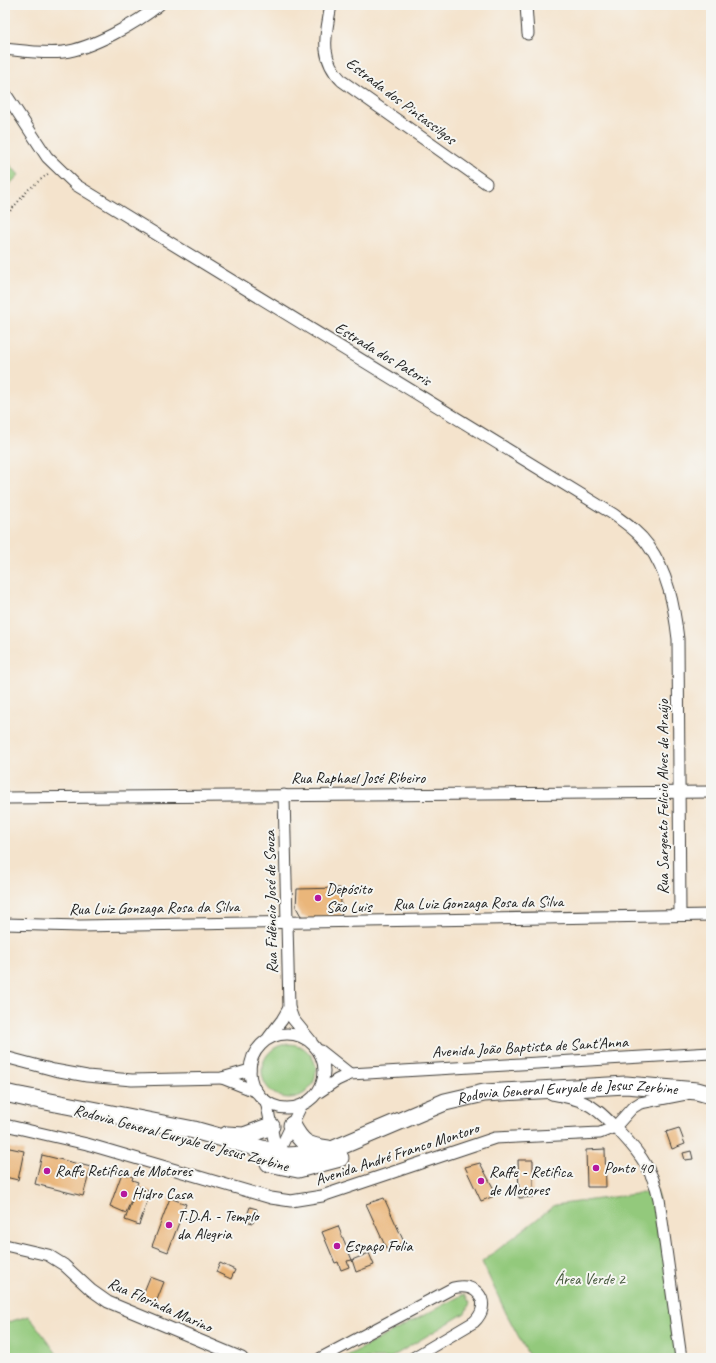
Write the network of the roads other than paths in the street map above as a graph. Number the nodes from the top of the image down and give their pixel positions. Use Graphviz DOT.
graph roads {
  1 [pos="159,5"];
  2 [pos="331,5"];
  3 [pos="526,5"];
  4 [pos="528,34"];
  5 [pos="5,49"];
  6 [pos="5,93"];
  7 [pos="486,183"];
  8 [pos="679,680"];
  9 [pos="677,792"];
  10 [pos="711,792"];
  11 [pos="284,794"];
  12 [pos="5,798"];
  13 [pos="680,915"];
  14 [pos="711,915"];
  15 [pos="288,922"];
  16 [pos="5,924"];
  17 [pos="289,1008"];
  18 [pos="267,1039"];
  19 [pos="311,1041"];
  20 [pos="318,1050"];
  21 [pos="711,1052"];
  22 [pos="5,1057"];
  23 [pos="250,1070"];
  24 [pos="350,1074"];
  25 [pos="222,1078"];
  26 [pos="527,1089"];
  27 [pos="256,1092"];
  28 [pos="319,1092"];
  29 [pos="704,1093"];
  30 [pos="12,1094"];
  31 [pos="266,1101"];
  32 [pos="301,1106"];
  33 [pos="425,1109"];
  34 [pos="5,1125"];
  35 [pos="292,1125"];
  36 [pos="271,1126"];
  37 [pos="615,1127"];
  38 [pos="194,1130"];
  39 [pos="232,1150"];
  40 [pos="334,1150"];
  41 [pos="277,1155"];
  42 [pos="298,1169"];
  43 [pos="5,1245"];
  44 [pos="242,1358"];
  45 [pos="321,1358"];
  46 [pos="413,1358"];
  47 [pos="681,1358"];
  1 -- 5 [label="street"];
  2 -- 7 [label="street, Estrada dos Pintassilgos"];
  3 -- 4 [label="street"];
  6 -- 8 [label="street, Estrada dos Patoris"];
  8 -- 9 [label="street, Rua Sargento Felicio Alves de Araújo"];
  9 -- 10 [label="street, Rua Raphael José Ribeiro"];
  9 -- 11 [label="street, Rua Raphael José Ribeiro"];
  9 -- 13 [label="street, Rua Sargento Felicio Alves de Araújo"];
  11 -- 12 [label="street, Rua Raphael José Ribeiro"];
  11 -- 15 [label="street, Rua Fidêncio José de Souza"];
  13 -- 14 [label="street, Rua Luiz Gonzaga Rosa da Silva"];
  13 -- 15 [label="street, Rua Luiz Gonzaga Rosa da Silva"];
  15 -- 16 [label="street, Rua Luiz Gonzaga Rosa da Silva"];
  15 -- 17 [label="street, Rua Fidêncio José de Souza"];
  17 -- 18 [label="street"];
  17 -- 19 [label="street, Rua Fidêncio José de Souza"];
  18 -- 19 [label="street"];
  18 -- 23 [label="street"];
  19 -- 20 [label="street"];
  20 -- 24 [label="street"];
  20 -- 28 [label="street"];
  21 -- 24 [label="street, Avenida João Baptista de Sant'Anna"];
  22 -- 25 [label="street"];
  23 -- 25 [label="street"];
  23 -- 27 [label="street"];
  24 -- 28 [label="street, Avenida João Baptista de Sant'Anna"];
  25 -- 27 [label="street"];
  26 -- 29 [label="main road, Rodovia General Euryale de Jesus Zerbine"];
  26 -- 33 [label="main road, Rodovia General Euryale de Jesus Zerbine"];
  26 -- 37 [label="street"];
  27 -- 31 [label="street"];
  28 -- 32 [label="street"];
  29 -- 37 [label="street, Avenida André Franco Montoro"];
  30 -- 38 [label="main road, Rodovia General Euryale de Jesus Zerbine"];
  30 -- 39 [label="main road, Rodovia General Euryale de Jesus Zerbine"];
  31 -- 32 [label="street"];
  31 -- 36 [label="street"];
  32 -- 35 [label="street"];
  33 -- 40 [label="main road, Rodovia General Euryale de Jesus Zerbine"];
  33 -- 42 [label="main road, Rodovia General Euryale de Jesus Zerbine"];
  34 -- 37 [label="street, Avenida André Franco Montoro"];
  35 -- 40 [label="main road"];
  35 -- 41 [label="street"];
  36 -- 38 [label="main road"];
  36 -- 41 [label="street"];
  37 -- 47 [label="street"];
  38 -- 41 [label="main road, Rodovia General Euryale de Jesus Zerbine"];
  39 -- 41 [label="main road"];
  39 -- 42 [label="main road, Rodovia General Euryale de Jesus Zerbine"];
  40 -- 41 [label="main road, Rodovia General Euryale de Jesus Zerbine"];
  41 -- 42 [label="main road"];
  43 -- 44 [label="street, Rua Florinda Marino"];
  45 -- 46 [label="street"];
}
